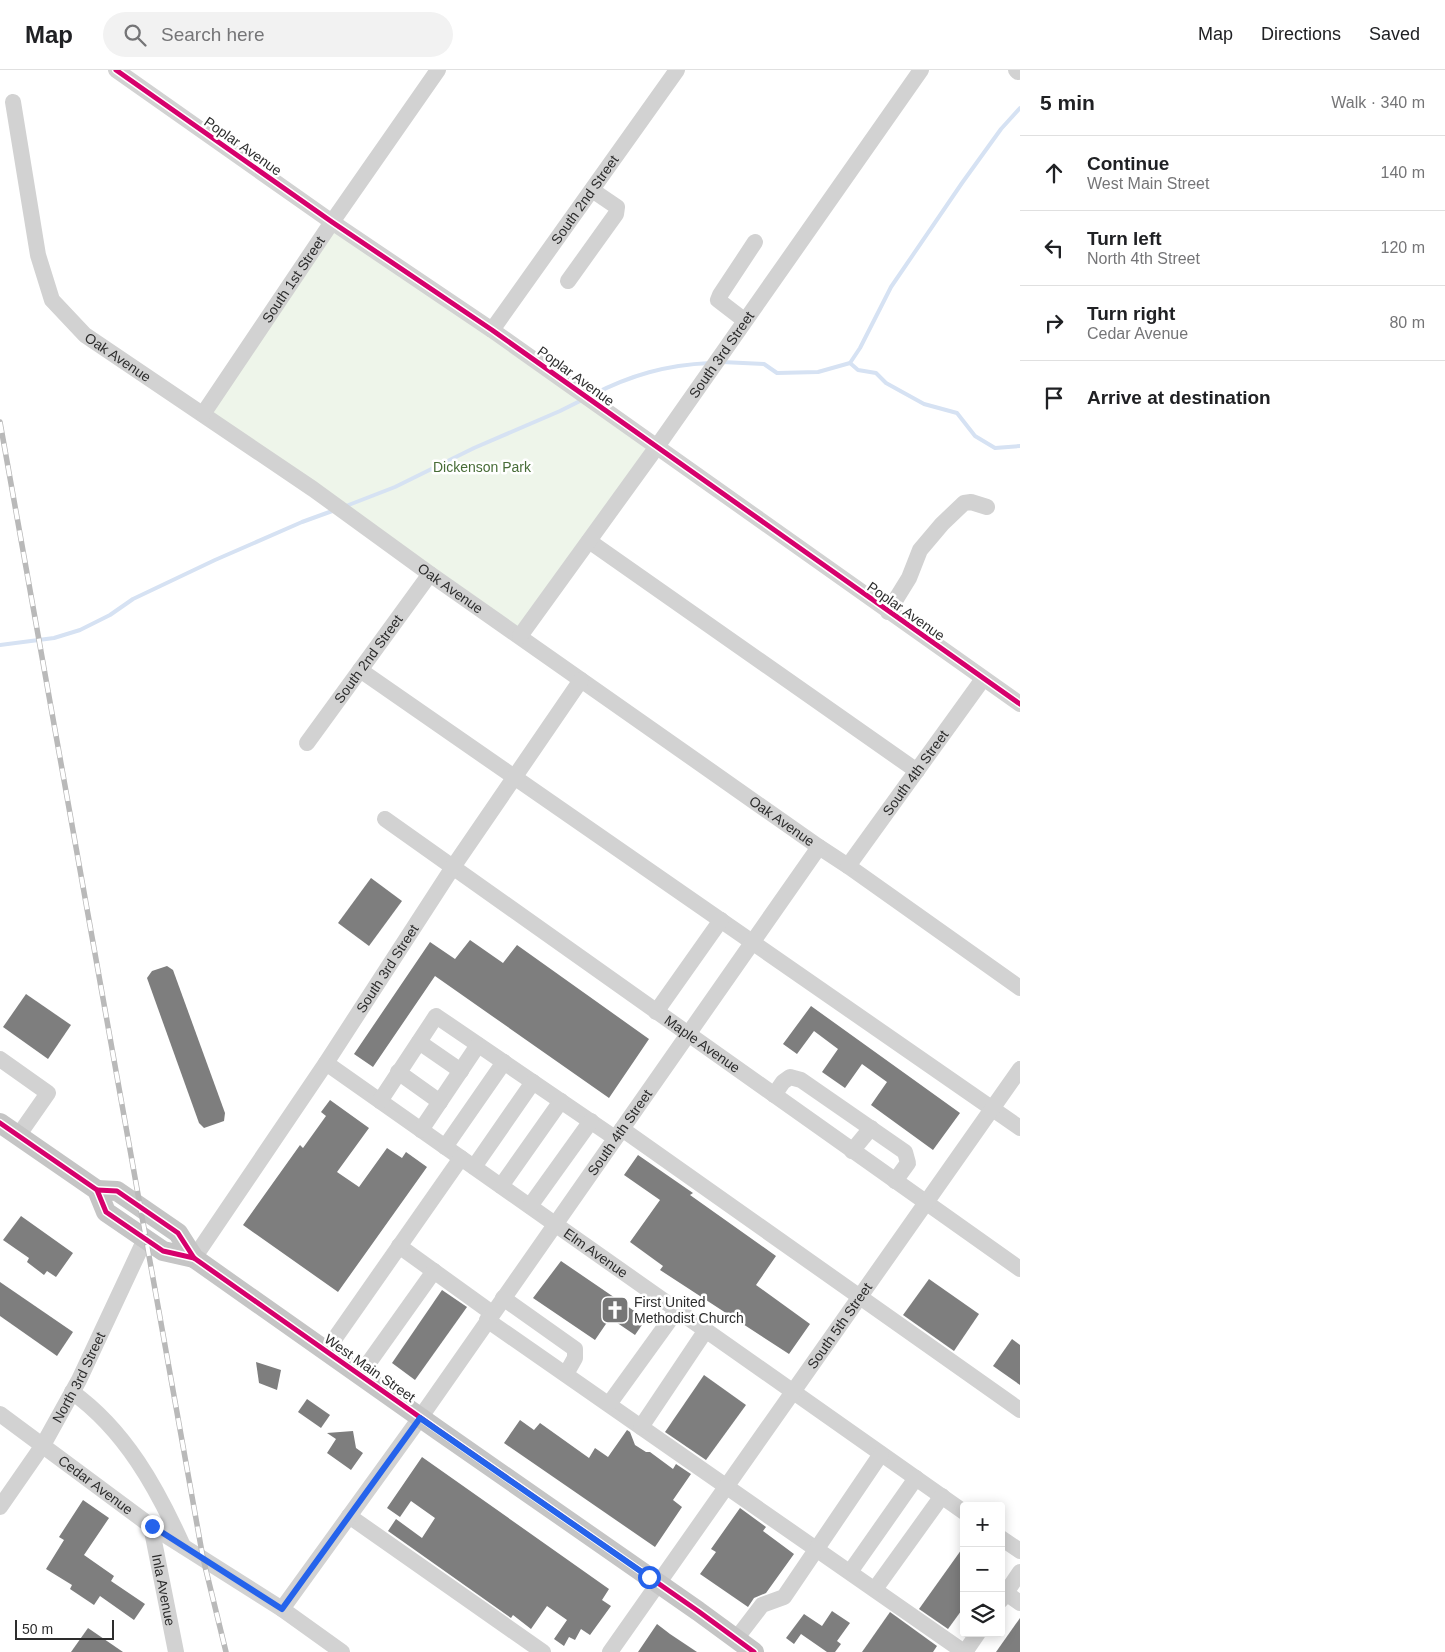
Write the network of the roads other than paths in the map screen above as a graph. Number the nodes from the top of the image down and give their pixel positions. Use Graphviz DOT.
graph roads {
  1 [pos="116,70"];
  2 [pos="438,70"];
  3 [pos="678,70"];
  4 [pos="921,70"];
  5 [pos="13,102"];
  6 [pos="592,190"];
  7 [pos="332,222"];
  8 [pos="755,242"];
  9 [pos="568,281"];
  10 [pos="741,325"];
  11 [pos="492,330"];
  12 [pos="203,414"];
  13 [pos="656,448"];
  14 [pos="987,507"];
  15 [pos="589,541"];
  16 [pos="430,574"];
  17 [pos="888,612"];
  18 [pos="520,636"];
  19 [pos="360,670"];
  20 [pos="983,679"];
  21 [pos="581,680"];
  22 [pos="1020,704"];
  23 [pos="307,744"];
  24 [pos="917,771"];
  25 [pos="515,777"];
  26 [pos="385,819"];
  27 [pos="819,848"];
  28 [pos="848,866"];
  29 [pos="453,867"];
  30 [pos="721,920"];
  31 [pos="753,942"];
  32 [pos="1020,988"];
  33 [pos="656,1012"];
  34 [pos="689,1035"];
  35 [pos="419,1042"];
  36 [pos="478,1045"];
  37 [pos="0,1059"];
  38 [pos="504,1062"];
  39 [pos="326,1063"];
  40 [pos="1020,1069"];
  41 [pos="461,1071"];
  42 [pos="398,1072"];
  43 [pos="533,1082"];
  44 [pos="774,1096"];
  45 [pos="380,1101"];
  46 [pos="561,1101"];
  47 [pos="440,1102"];
  48 [pos="992,1108"];
  49 [pos="590,1121"];
  50 [pos="0,1123"];
  51 [pos="871,1128"];
  52 [pos="1020,1128"];
  53 [pos="421,1130"];
  54 [pos="619,1134"];
  55 [pos="18,1136"];
  56 [pos="445,1147"];
  57 [pos="852,1151"];
  58 [pos="467,1162"];
  59 [pos="895,1181"];
  60 [pos="501,1186"];
  61 [pos="96,1190"];
  62 [pos="926,1203"];
  63 [pos="530,1206"];
  64 [pos="555,1223"];
  65 [pos="145,1239"];
  66 [pos="398,1246"];
  67 [pos="194,1258"];
  68 [pos="1020,1269"];
  69 [pos="434,1271"];
  70 [pos="860,1297"];
  71 [pos="502,1298"];
  72 [pos="677,1310"];
  73 [pos="490,1316"];
  74 [pos="706,1330"];
  75 [pos="326,1351"];
  76 [pos="566,1374"];
  77 [pos="360,1375"];
  78 [pos="72,1392"];
  79 [pos="793,1392"];
  80 [pos="609,1404"];
  81 [pos="1020,1410"];
  82 [pos="0,1414"];
  83 [pos="420,1418"];
  84 [pos="641,1426"];
  85 [pos="43,1445"];
  86 [pos="881,1454"];
  87 [pos="916,1478"];
  88 [pos="727,1486"];
  89 [pos="942,1496"];
  90 [pos="0,1507"];
  91 [pos="960,1509"];
  92 [pos="349,1516"];
  93 [pos="152,1526"];
  94 [pos="1005,1541"];
  95 [pos="183,1546"];
  96 [pos="816,1548"];
  97 [pos="1020,1551"];
  98 [pos="850,1572"];
  99 [pos="1020,1572"];
  100 [pos="658,1583"];
  101 [pos="874,1589"];
  102 [pos="1005,1593"];
  103 [pos="1005,1597"];
  104 [pos="1020,1603"];
  105 [pos="282,1609"];
  106 [pos="975,1637"];
  107 [pos="736,1639"];
  108 [pos="176,1652"];
  109 [pos="342,1652"];
  110 [pos="543,1652"];
  111 [pos="610,1652"];
  112 [pos="754,1652"];
  113 [pos="965,1652"];
  1 -- 7 [label="street, Poplar Avenue"];
  2 -- 7 [label="street, South 1st Street"];
  3 -- 6 [label="street, South 2nd Street"];
  4 -- 10 [label="street, South 3rd Street"];
  5 -- 12 [label="street, Oak Avenue"];
  6 -- 9 [label="street"];
  6 -- 11 [label="street, South 2nd Street"];
  7 -- 11 [label="street, Poplar Avenue"];
  7 -- 12 [label="street, South 1st Street"];
  8 -- 10 [label="street"];
  10 -- 13 [label="street, South 3rd Street"];
  11 -- 13 [label="street, Poplar Avenue"];
  12 -- 16 [label="street, Oak Avenue"];
  13 -- 15 [label="street, South 3rd Street"];
  13 -- 17 [label="street, Poplar Avenue"];
  14 -- 17 [label="street"];
  15 -- 18 [label="street, South 3rd Street"];
  15 -- 24 [label="street"];
  16 -- 18 [label="street, Oak Avenue"];
  16 -- 19 [label="street, South 2nd Street"];
  17 -- 20 [label="street, Poplar Avenue"];
  18 -- 21 [label="street, Oak Avenue"];
  19 -- 23 [label="street, South 2nd Street"];
  19 -- 25 [label="street"];
  20 -- 22 [label="street, Poplar Avenue"];
  20 -- 24 [label="street, South 4th Street"];
  21 -- 25 [label="street, South 3rd Street"];
  21 -- 27 [label="street, Oak Avenue"];
  24 -- 28 [label="street, South 4th Street"];
  25 -- 29 [label="street, South 3rd Street"];
  25 -- 30 [label="street"];
  26 -- 29 [label="street, Maple Avenue"];
  27 -- 28 [label="street, Oak Avenue"];
  27 -- 31 [label="street, South 4th Street"];
  28 -- 32 [label="street, Oak Avenue"];
  29 -- 33 [label="street, Maple Avenue"];
  29 -- 39 [label="street, South 3rd Street"];
  30 -- 31 [label="street"];
  30 -- 33 [label="street"];
  31 -- 34 [label="street, South 4th Street"];
  31 -- 48 [label="street"];
  33 -- 34 [label="street, Maple Avenue"];
  34 -- 44 [label="street, Maple Avenue"];
  34 -- 54 [label="street, South 4th Street"];
  35 -- 36 [label="street"];
  35 -- 41 [label="street"];
  35 -- 42 [label="street"];
  36 -- 38 [label="street"];
  36 -- 41 [label="street"];
  37 -- 55 [label="street"];
  38 -- 43 [label="street"];
  38 -- 56 [label="street"];
  39 -- 45 [label="street, Elm Avenue"];
  39 -- 67 [label="street, South 3rd Street"];
  40 -- 48 [label="street, South 5th Street"];
  41 -- 47 [label="street"];
  42 -- 45 [label="street"];
  42 -- 47 [label="street"];
  43 -- 46 [label="street"];
  43 -- 58 [label="street"];
  44 -- 51 [label="street"];
  44 -- 57 [label="street, Maple Avenue"];
  45 -- 53 [label="street, Elm Avenue"];
  46 -- 49 [label="street"];
  46 -- 60 [label="street"];
  47 -- 53 [label="street"];
  48 -- 52 [label="street"];
  48 -- 62 [label="street, South 5th Street"];
  49 -- 54 [label="street"];
  49 -- 63 [label="street"];
  50 -- 55 [label="main road, West Main Street"];
  51 -- 57 [label="street"];
  51 -- 59 [label="street"];
  53 -- 56 [label="street, Elm Avenue"];
  54 -- 64 [label="street, South 4th Street"];
  54 -- 70 [label="street"];
  55 -- 61 [label="main road, West Main Street"];
  56 -- 58 [label="street, Elm Avenue"];
  57 -- 59 [label="street, Maple Avenue"];
  58 -- 60 [label="street, Elm Avenue"];
  58 -- 66 [label="street"];
  59 -- 62 [label="street, Maple Avenue"];
  60 -- 63 [label="street, Elm Avenue"];
  61 -- 65 [label="main road, West Main Street"];
  61 -- 67 [label="main road, West Main Street"];
  62 -- 68 [label="street, Maple Avenue"];
  62 -- 70 [label="street, South 5th Street"];
  63 -- 64 [label="street, Elm Avenue"];
  64 -- 71 [label="street, South 4th Street"];
  64 -- 72 [label="street, Elm Avenue"];
  65 -- 67 [label="main road, West Main Street"];
  65 -- 78 [label="street, North 3rd Street"];
  66 -- 69 [label="street"];
  66 -- 75 [label="street"];
  67 -- 75 [label="main road, West Main Street"];
  69 -- 73 [label="street"];
  69 -- 77 [label="street"];
  70 -- 79 [label="street, South 5th Street"];
  70 -- 81 [label="street"];
  71 -- 73 [label="street, South 4th Street"];
  71 -- 76 [label="street"];
  72 -- 74 [label="street, Elm Avenue"];
  72 -- 80 [label="street"];
  73 -- 76 [label="street"];
  73 -- 83 [label="street, South 4th Street"];
  74 -- 79 [label="street, Elm Avenue"];
  74 -- 84 [label="street"];
  75 -- 77 [label="main road, West Main Street"];
  76 -- 80 [label="street"];
  77 -- 83 [label="main road, West Main Street"];
  78 -- 85 [label="street, North 3rd Street"];
  78 -- 95 [label="street"];
  79 -- 86 [label="street, Elm Avenue"];
  79 -- 88 [label="street, South 5th Street"];
  80 -- 84 [label="street"];
  82 -- 85 [label="street, Cedar Avenue"];
  83 -- 92 [label="street, South 4th Street"];
  83 -- 100 [label="main road, West Main Street"];
  84 -- 88 [label="street"];
  85 -- 90 [label="street, North 3rd Street"];
  85 -- 93 [label="street, Cedar Avenue"];
  86 -- 87 [label="street, Elm Avenue"];
  86 -- 96 [label="street"];
  87 -- 89 [label="street, Elm Avenue"];
  87 -- 98 [label="street"];
  88 -- 96 [label="street"];
  88 -- 100 [label="street, South 5th Street"];
  89 -- 91 [label="street, Elm Avenue"];
  89 -- 101 [label="street"];
  92 -- 105 [label="street, South 4th Street"];
  92 -- 110 [label="street"];
  93 -- 95 [label="street, Cedar Avenue"];
  93 -- 108 [label="street, Inla Avenue"];
  94 -- 97 [label="street"];
  95 -- 105 [label="street, Cedar Avenue"];
  96 -- 98 [label="street"];
  96 -- 107 [label="street"];
  98 -- 101 [label="street"];
  99 -- 102 [label="street"];
  100 -- 107 [label="main road, West Main Street"];
  100 -- 111 [label="street, South 5th Street"];
  101 -- 113 [label="street"];
  103 -- 104 [label="street"];
  105 -- 109 [label="street, Cedar Avenue"];
  106 -- 113 [label="street"];
  107 -- 112 [label="main road, West Main Street"];
}
